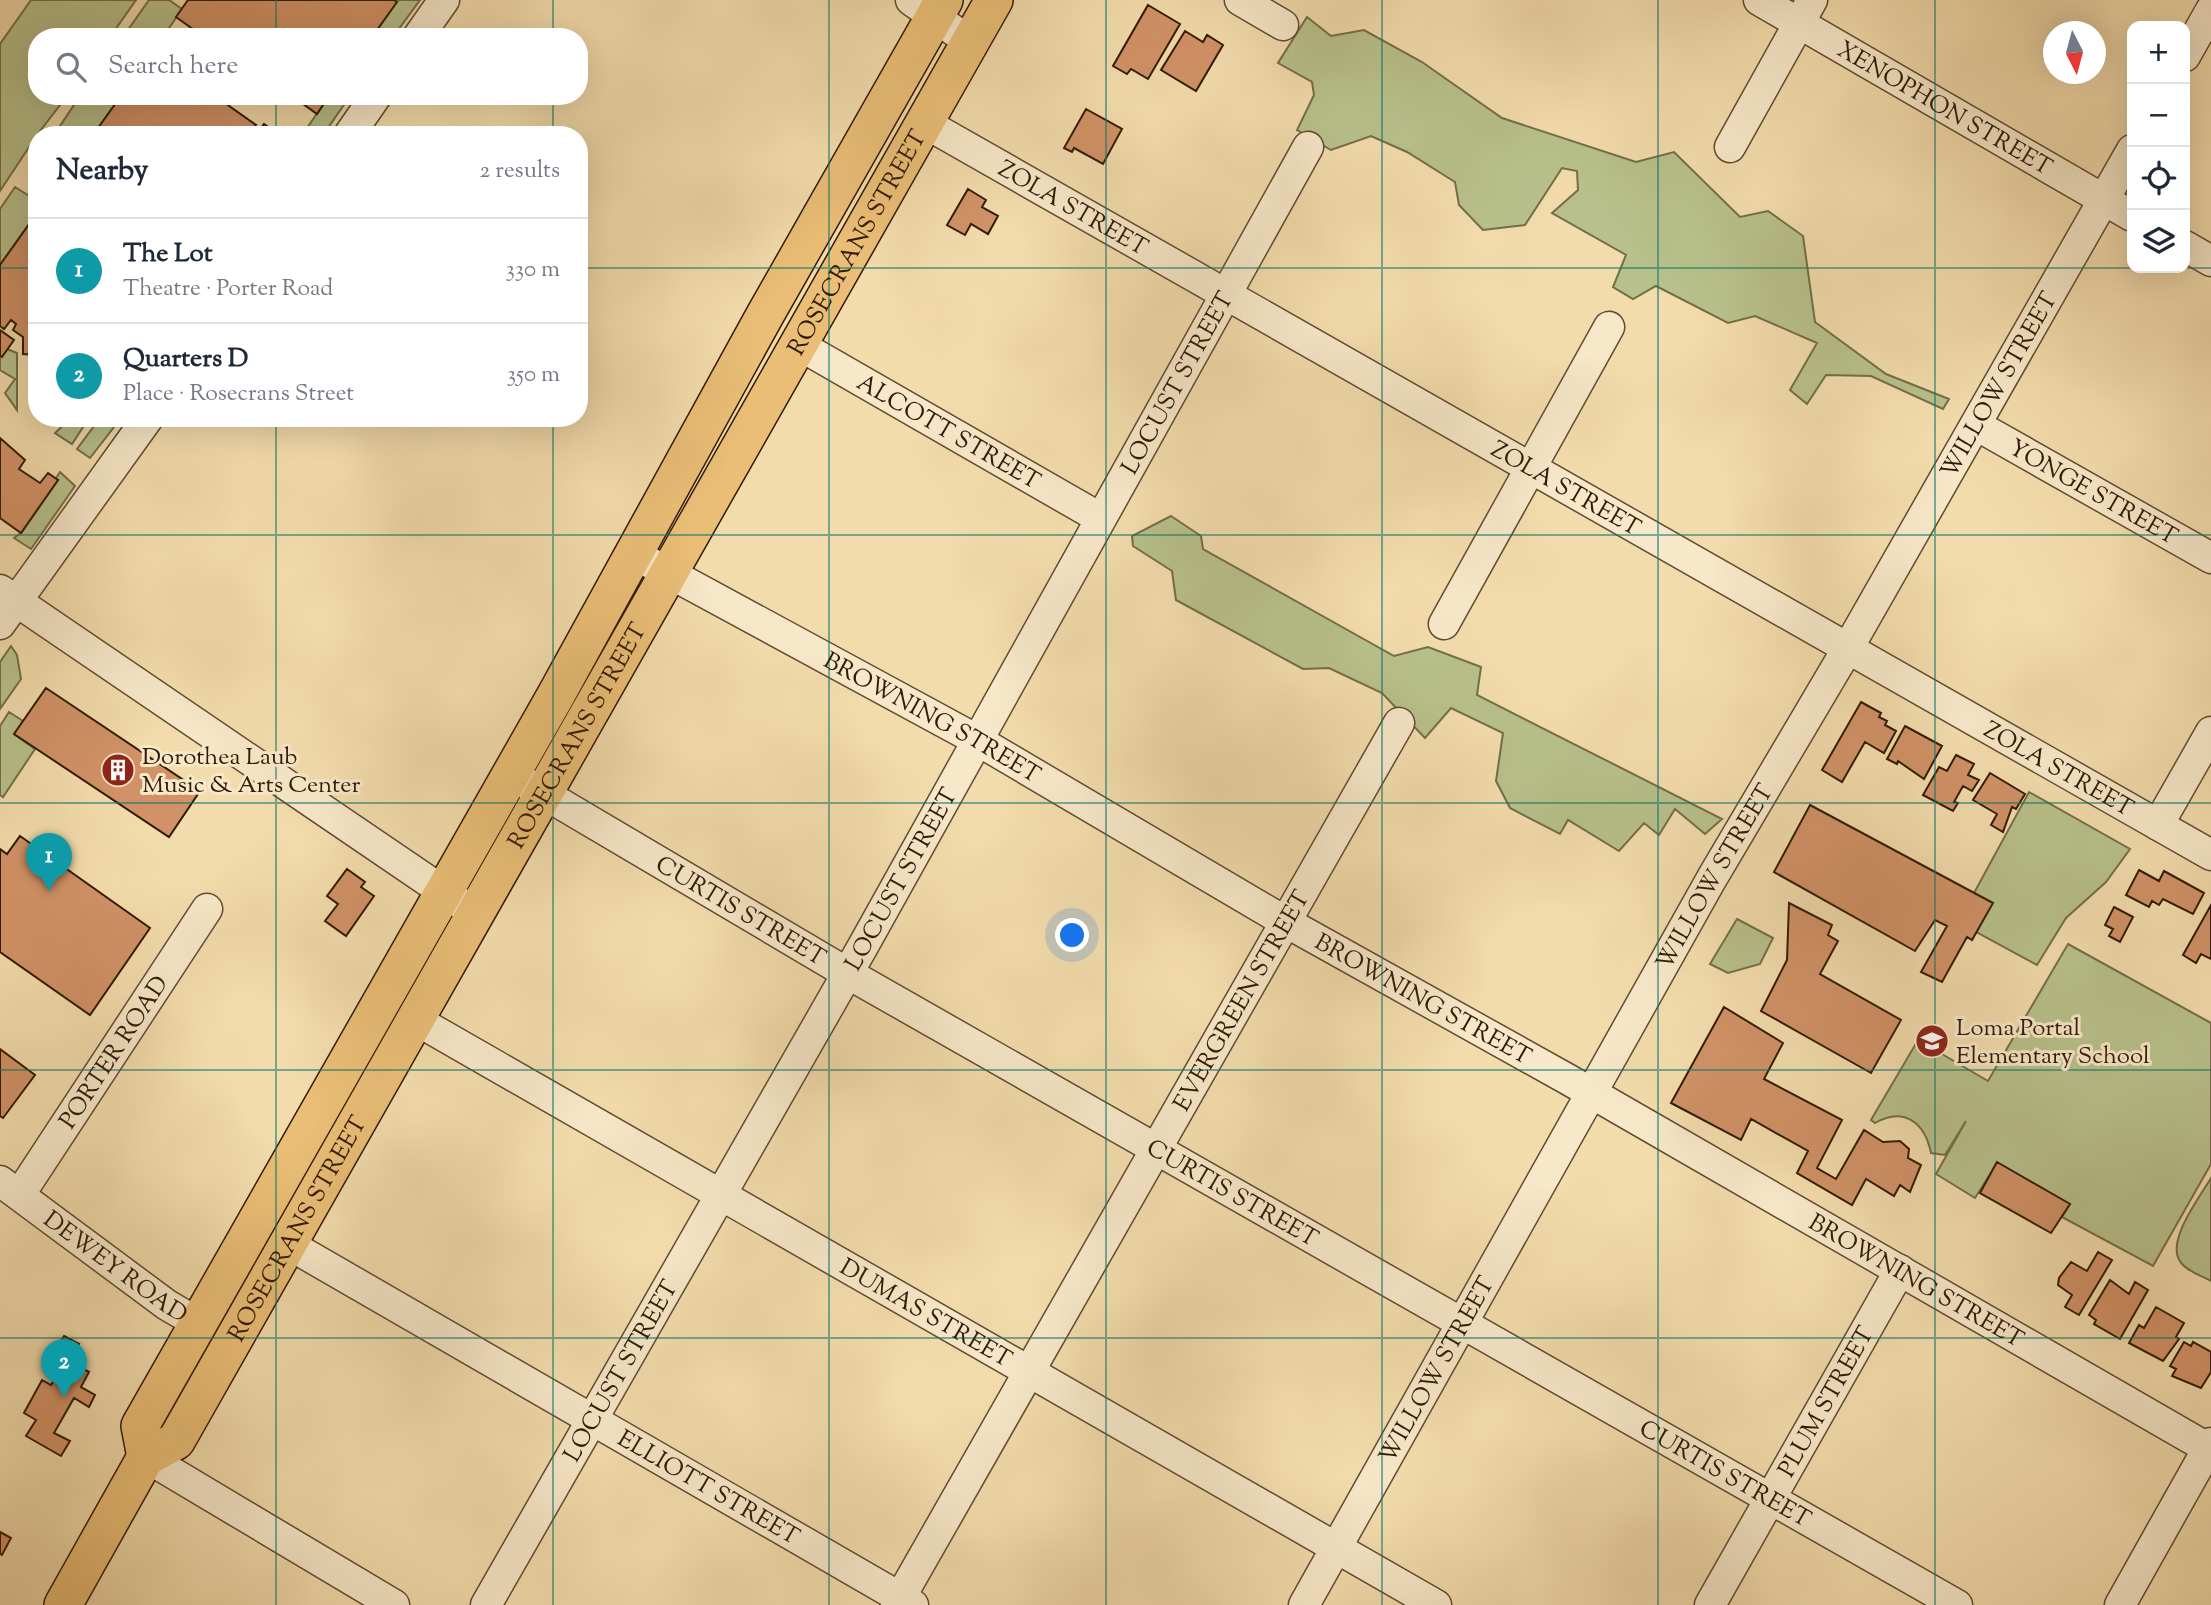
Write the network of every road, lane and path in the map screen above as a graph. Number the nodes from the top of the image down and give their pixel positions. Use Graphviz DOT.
graph roads {
  1 [pos="444,0"];
  2 [pos="994,0"];
  3 [pos="1240,0"];
  4 [pos="1759,0"];
  5 [pos="929,6"];
  6 [pos="2211,10"];
  7 [pos="1805,12"];
  8 [pos="1283,25"];
  9 [pos="424,28"];
  10 [pos="970,42"];
  11 [pos="2190,48"];
  12 [pos="370,105"];
  13 [pos="923,122"];
  14 [pos="355,126"];
  15 [pos="1308,147"];
  16 [pos="1730,147"];
  17 [pos="2127,159"];
  18 [pos="2104,200"];
  19 [pos="2127,213"];
  20 [pos="2190,249"];
  21 [pos="2211,261"];
  22 [pos="1226,292"];
  23 [pos="1609,327"];
  24 [pos="799,345"];
  25 [pos="1976,425"];
  26 [pos="141,427"];
  27 [pos="1531,468"];
  28 [pos="1100,518"];
  29 [pos="634,554"];
  30 [pos="2211,558"];
  31 [pos="669,574"];
  32 [pos="5,605"];
  33 [pos="1444,624"];
  34 [pos="1848,648"];
  35 [pos="1399,723"];
  36 [pos="2211,732"];
  37 [pos="976,740"];
  38 [pos="511,775"];
  39 [pos="545,794"];
  40 [pos="2158,825"];
  41 [pos="2211,855"];
  42 [pos="442,893"];
  43 [pos="207,909"];
  44 [pos="475,913"];
  45 [pos="1284,921"];
  46 [pos="847,973"];
  47 [pos="416,1020"];
  48 [pos="1592,1094"];
  49 [pos="1154,1149"];
  50 [pos="10,1187"];
  51 [pos="720,1196"];
  52 [pos="288,1244"];
  53 [pos="1900,1270"];
  54 [pos="198,1323"];
  55 [pos="1463,1323"];
  56 [pos="1028,1372"];
  57 [pos="592,1420"];
  58 [pos="2210,1447"];
  59 [pos="146,1457"];
  60 [pos="1771,1501"];
  61 [pos="1336,1550"];
  62 [pos="903,1603"];
  63 [pos="63,1605"];
  64 [pos="394,1605"];
  65 [pos="486,1605"];
  66 [pos="1304,1605"];
  67 [pos="1436,1605"];
  68 [pos="1710,1605"];
  69 [pos="1957,1605"];
  70 [pos="2120,1605"];
  1 -- 9 [label="street"];
  2 -- 10 [label="main road, ROSECRANS STREET"];
  3 -- 8 [label="street"];
  4 -- 7 [label="street, XENOPHON STREET"];
  5 -- 10 [label="street"];
  5 -- 29 [label="main road, ROSECRANS STREET"];
  6 -- 11 [label="street"];
  7 -- 16 [label="street"];
  7 -- 18 [label="street, XENOPHON STREET"];
  10 -- 13 [label="main road, ROSECRANS STREET"];
  12 -- 14 [label="street"];
  13 -- 22 [label="street, ZOLA STREET"];
  13 -- 24 [label="main road, ROSECRANS STREET"];
  15 -- 22 [label="street, LOCUST STREET"];
  17 -- 18 [label="street, WILLOW STREET"];
  18 -- 19 [label="street, XENOPHON STREET"];
  18 -- 25 [label="street, WILLOW STREET"];
  20 -- 21 [label="street"];
  22 -- 27 [label="street, ZOLA STREET"];
  22 -- 28 [label="street, LOCUST STREET"];
  23 -- 27 [label="street"];
  24 -- 28 [label="street, ALCOTT STREET"];
  24 -- 31 [label="main road, ROSECRANS STREET"];
  25 -- 30 [label="street, YONGE STREET"];
  25 -- 34 [label="street, WILLOW STREET"];
  26 -- 32 [label="street"];
  27 -- 33 [label="street"];
  27 -- 34 [label="street, ZOLA STREET"];
  28 -- 37 [label="street, LOCUST STREET"];
  29 -- 31 [label="street, BROWNING STREET"];
  29 -- 38 [label="main road, ROSECRANS STREET"];
  31 -- 37 [label="street, BROWNING STREET"];
  31 -- 39 [label="main road, ROSECRANS STREET"];
  32 -- 42 [label="street"];
  34 -- 40 [label="street, ZOLA STREET"];
  34 -- 48 [label="street, WILLOW STREET"];
  35 -- 45 [label="street, EVERGREEN STREET"];
  36 -- 40 [label="street"];
  37 -- 45 [label="street, BROWNING STREET"];
  37 -- 46 [label="street, LOCUST STREET"];
  38 -- 39 [label="street, CURTIS STREET"];
  38 -- 42 [label="main road, ROSECRANS STREET"];
  39 -- 44 [label="main road, ROSECRANS STREET"];
  39 -- 46 [label="street, CURTIS STREET"];
  40 -- 41 [label="street, ZOLA STREET"];
  42 -- 44 [label="street"];
  42 -- 54 [label="main road, ROSECRANS STREET"];
  43 -- 50 [label="street, PORTER ROAD"];
  44 -- 47 [label="main road, ROSECRANS STREET"];
  45 -- 48 [label="street, BROWNING STREET"];
  45 -- 49 [label="street, EVERGREEN STREET"];
  46 -- 49 [label="street, CURTIS STREET"];
  46 -- 51 [label="street, LOCUST STREET"];
  47 -- 51 [label="street, DUMAS STREET"];
  47 -- 52 [label="main road, ROSECRANS STREET"];
  48 -- 53 [label="street, BROWNING STREET"];
  48 -- 55 [label="street, WILLOW STREET"];
  49 -- 55 [label="street, CURTIS STREET"];
  49 -- 56 [label="street, EVERGREEN STREET"];
  50 -- 54 [label="street, DEWEY ROAD"];
  51 -- 56 [label="street, DUMAS STREET"];
  51 -- 57 [label="street, LOCUST STREET"];
  52 -- 57 [label="street, ELLIOTT STREET"];
  52 -- 59 [label="main road, ROSECRANS STREET"];
  53 -- 58 [label="street, BROWNING STREET"];
  53 -- 60 [label="street, PLUM STREET"];
  54 -- 59 [label="main road, ROSECRANS STREET"];
  55 -- 60 [label="street, CURTIS STREET"];
  55 -- 61 [label="street, WILLOW STREET"];
  56 -- 61 [label="street, DUMAS STREET"];
  56 -- 62 [label="street, EVERGREEN STREET"];
  57 -- 62 [label="street, ELLIOTT STREET"];
  57 -- 65 [label="street, LOCUST STREET"];
  58 -- 70 [label="street"];
  59 -- 63 [label="main road"];
  59 -- 64 [label="street"];
  60 -- 68 [label="street, PLUM STREET"];
  60 -- 69 [label="street, CURTIS STREET"];
  61 -- 66 [label="street, WILLOW STREET"];
  61 -- 67 [label="street, DUMAS STREET"];
}
